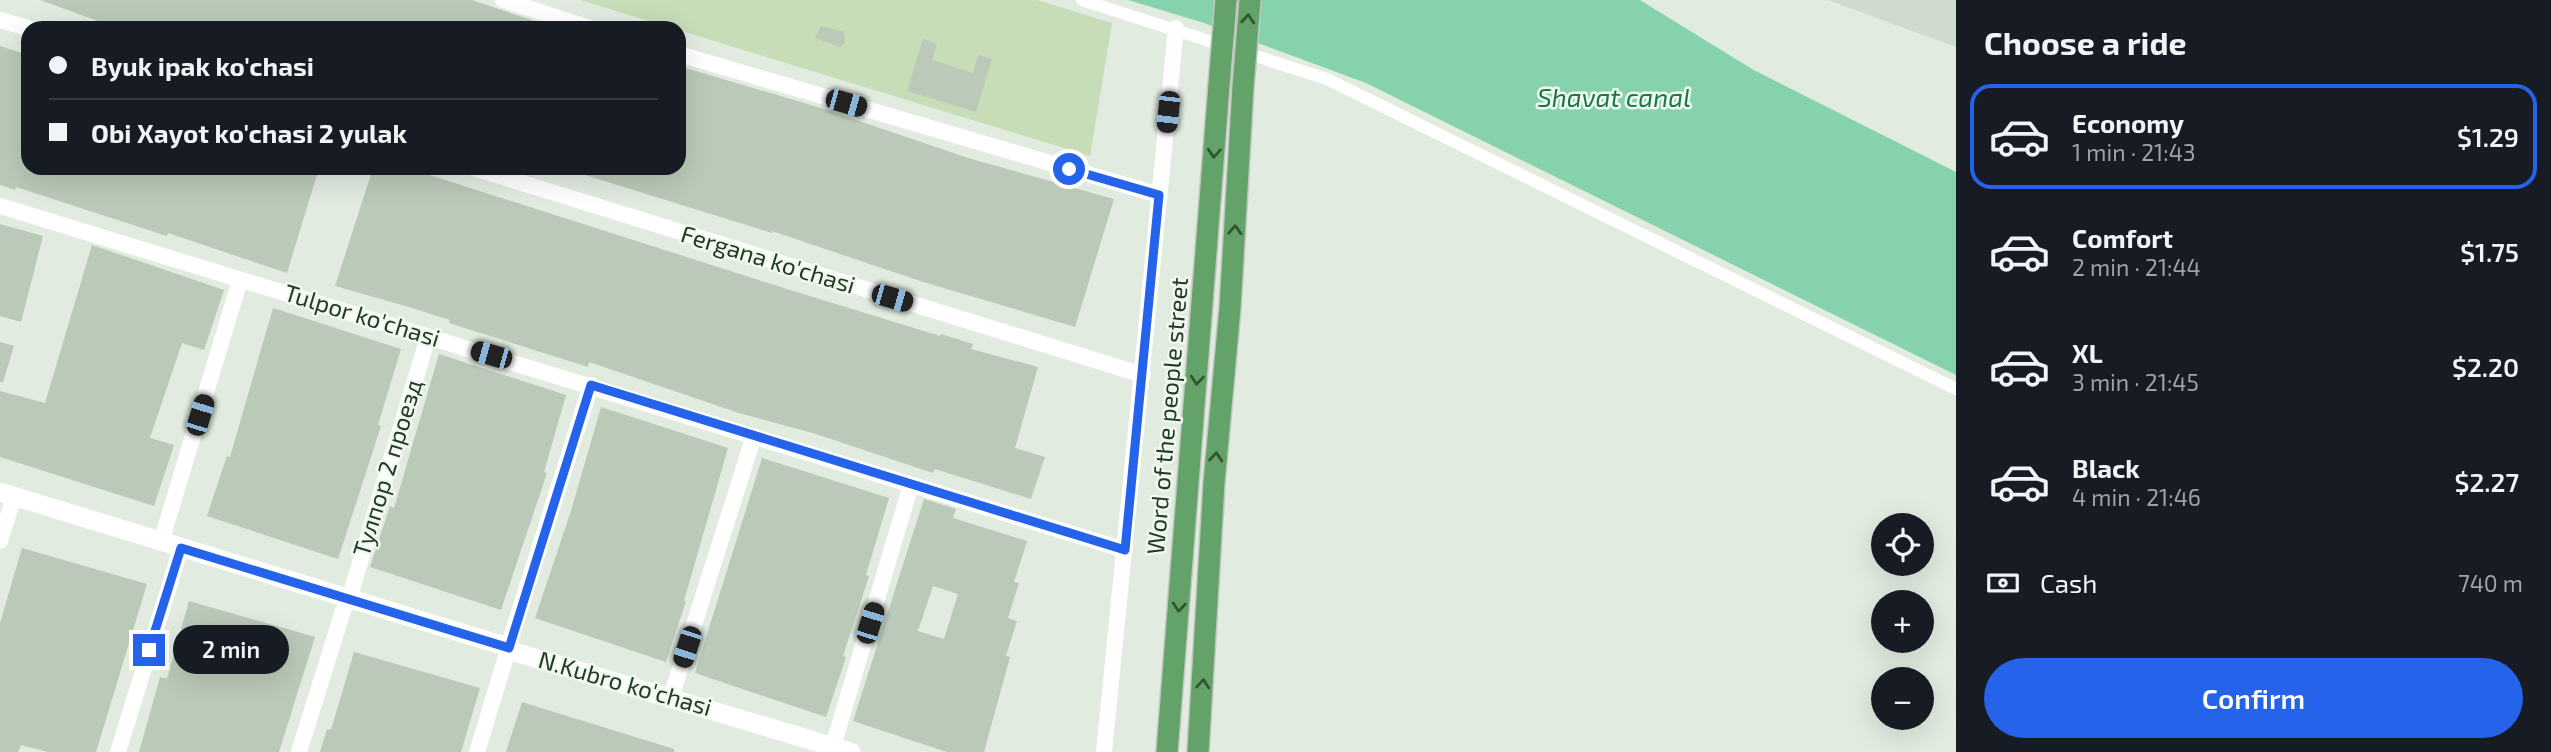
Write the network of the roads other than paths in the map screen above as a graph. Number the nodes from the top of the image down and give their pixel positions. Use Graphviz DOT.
graph roads {
  1 [pos="502,0"];
  2 [pos="1082,0"];
  3 [pos="1226,0"];
  4 [pos="1250,0"];
  5 [pos="0,20"];
  6 [pos="568,21"];
  7 [pos="21,26"];
  8 [pos="1176,28"];
  9 [pos="686,56"];
  10 [pos="497,175"];
  11 [pos="1159,195"];
  12 [pos="0,206"];
  13 [pos="240,280"];
  14 [pos="428,337"];
  15 [pos="1143,375"];
  16 [pos="591,385"];
  17 [pos="1956,389"];
  18 [pos="754,436"];
  19 [pos="911,485"];
  20 [pos="7,495"];
  21 [pos="0,541"];
  22 [pos="161,542"];
  23 [pos="181,548"];
  24 [pos="1125,550"];
  25 [pos="348,599"];
  26 [pos="508,649"];
  27 [pos="671,696"];
  28 [pos="842,749"];
  29 [pos="117,752"];
  30 [pos="299,752"];
  31 [pos="477,752"];
  32 [pos="1104,752"];
  33 [pos="1167,752"];
  34 [pos="1198,752"];
  1 -- 6 [label="street"];
  2 -- 8 [label="street"];
  3 -- 33 [label="main road, Word of the people street, one-way, bridge"];
  34 -- 4 [label="main road, one-way, bridge"];
  5 -- 7 [label="street"];
  8 -- 11 [label="street"];
  8 -- 17 [label="street"];
  9 -- 11 [label="street"];
  10 -- 15 [label="street, Fergana ko'chasi"];
  11 -- 15 [label="street"];
  12 -- 13 [label="street, Tulpor ko'chasi"];
  13 -- 14 [label="street, Tulpor ko'chasi"];
  13 -- 22 [label="street"];
  14 -- 16 [label="street, Tulpor ko'chasi"];
  14 -- 25 [label="street, Тулпор 2 проезд"];
  15 -- 24 [label="street"];
  16 -- 18 [label="street, Tulpor ko'chasi"];
  16 -- 26 [label="street"];
  18 -- 19 [label="street, Tulpor ko'chasi"];
  18 -- 27 [label="street"];
  19 -- 24 [label="street, Tulpor ko'chasi"];
  19 -- 28 [label="street"];
  20 -- 21 [label="street"];
  20 -- 22 [label="street, N.Kubro ko'chasi"];
  22 -- 23 [label="street, N.Kubro ko'chasi"];
  23 -- 25 [label="street, N.Kubro ko'chasi"];
  23 -- 29 [label="street"];
  24 -- 32 [label="street"];
  25 -- 26 [label="street, N.Kubro ko'chasi"];
  25 -- 30 [label="street, Тулпор 2 проезд"];
  26 -- 27 [label="street, N.Kubro ko'chasi"];
  26 -- 31 [label="street"];
  27 -- 28 [label="street, N.Kubro ko'chasi"];
}
